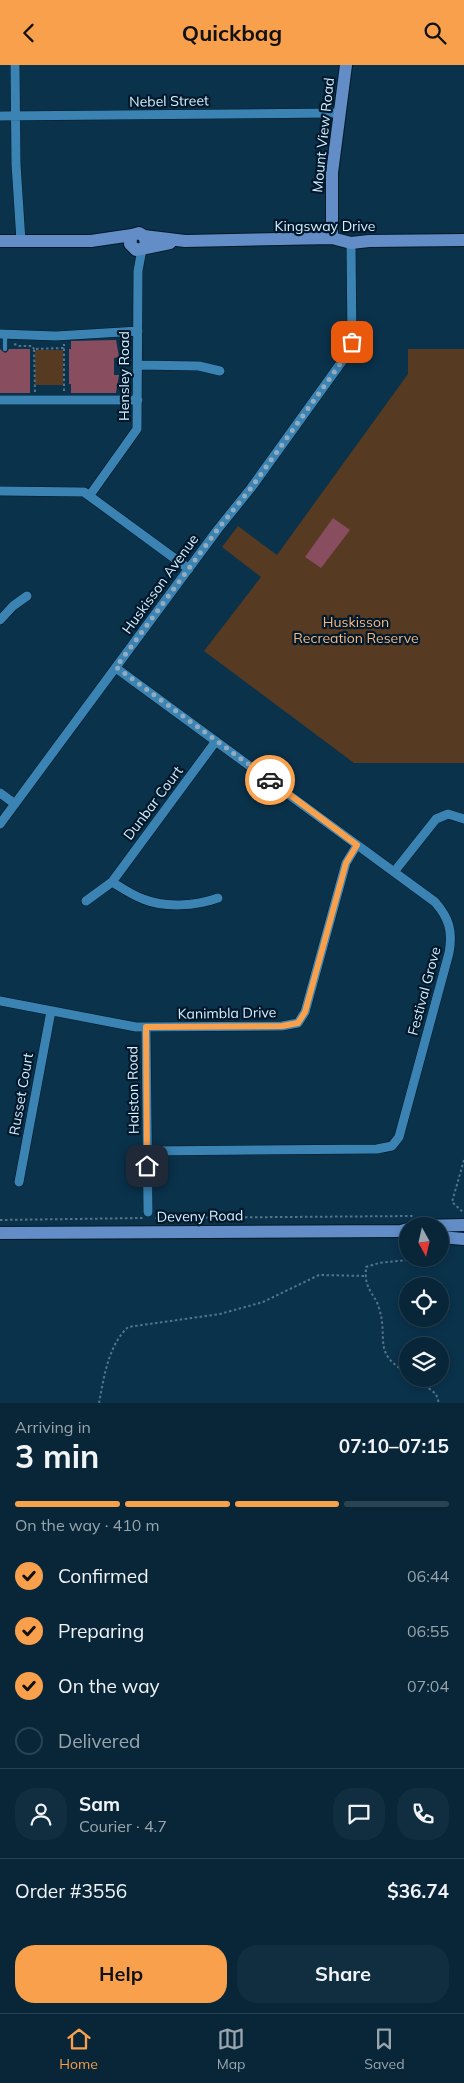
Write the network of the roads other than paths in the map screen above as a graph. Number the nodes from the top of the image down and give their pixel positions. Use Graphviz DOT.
graph roads {
  1 [pos="15,65"];
  2 [pos="346,65"];
  3 [pos="339,113"];
  4 [pos="0,116"];
  5 [pos="16,116"];
  6 [pos="332,238"];
  7 [pos="0,241"];
  8 [pos="21,241"];
  9 [pos="464,241"];
  10 [pos="352,243"];
  11 [pos="138,244"];
  12 [pos="138,331"];
  13 [pos="3,335"];
  14 [pos="5,349"];
  15 [pos="138,365"];
  16 [pos="220,371"];
  17 [pos="3,398"];
  18 [pos="138,400"];
  19 [pos="0,491"];
  20 [pos="90,495"];
  21 [pos="190,569"];
  22 [pos="27,596"];
  23 [pos="0,620"];
  24 [pos="116,667"];
  25 [pos="216,741"];
  26 [pos="0,793"];
  27 [pos="15,804"];
  28 [pos="464,819"];
  29 [pos="0,824"];
  30 [pos="357,845"];
  31 [pos="394,872"];
  32 [pos="112,882"];
  33 [pos="218,898"];
  34 [pos="86,901"];
  35 [pos="0,1001"];
  36 [pos="51,1011"];
  37 [pos="146,1027"];
  38 [pos="147,1151"];
  39 [pos="19,1182"];
  40 [pos="148,1212"];
  41 [pos="449,1224"];
  42 [pos="464,1225"];
  43 [pos="399,1231"];
  44 [pos="0,1233"];
  45 [pos="449,1238"];
  46 [pos="464,1239"];
  1 -- 5 [label="street"];
  2 -- 3 [label="street, Mount View Road"];
  3 -- 5 [label="street, Nebel Street"];
  3 -- 6 [label="street, Mount View Road"];
  4 -- 5 [label="street, Nebel Street"];
  5 -- 8 [label="street"];
  6 -- 10 [label="street, Kingsway Drive"];
  6 -- 11 [label="street, Kingsway Drive"];
  7 -- 8 [label="street, Kingsway Drive"];
  8 -- 11 [label="street, Kingsway Drive"];
  9 -- 10 [label="street, Kingsway Drive"];
  10 -- 21 [label="street, Huskisson Avenue"];
  11 -- 12 [label="street, Hensley Road"];
  12 -- 13 [label="street"];
  12 -- 15 [label="street, Hensley Road"];
  13 -- 14 [label="lane"];
  15 -- 16 [label="street"];
  15 -- 18 [label="street, Hensley Road"];
  17 -- 18 [label="street"];
  18 -- 20 [label="street, Hensley Road"];
  19 -- 20 [label="street"];
  20 -- 21 [label="street"];
  21 -- 24 [label="street, Huskisson Avenue"];
  22 -- 23 [label="street"];
  24 -- 25 [label="street, Festival Grove"];
  24 -- 27 [label="street, Huskisson Avenue"];
  25 -- 30 [label="street, Festival Grove"];
  25 -- 32 [label="street, Dunbar Court"];
  26 -- 27 [label="street"];
  27 -- 29 [label="street, Huskisson Avenue"];
  28 -- 31 [label="street"];
  30 -- 31 [label="street, Festival Grove"];
  30 -- 37 [label="street, Kanimbla Drive"];
  31 -- 38 [label="street, Festival Grove"];
  32 -- 33 [label="street"];
  32 -- 34 [label="street, Dunbar Court"];
  35 -- 36 [label="street, Kanimbla Drive"];
  36 -- 37 [label="street, Kanimbla Drive"];
  36 -- 39 [label="street, Russet Court"];
  37 -- 38 [label="street, Halston Road"];
  38 -- 40 [label="street, Halston Road"];
  41 -- 42 [label="street"];
  43 -- 44 [label="street, Deveny Road"];
  45 -- 46 [label="street"];
}
